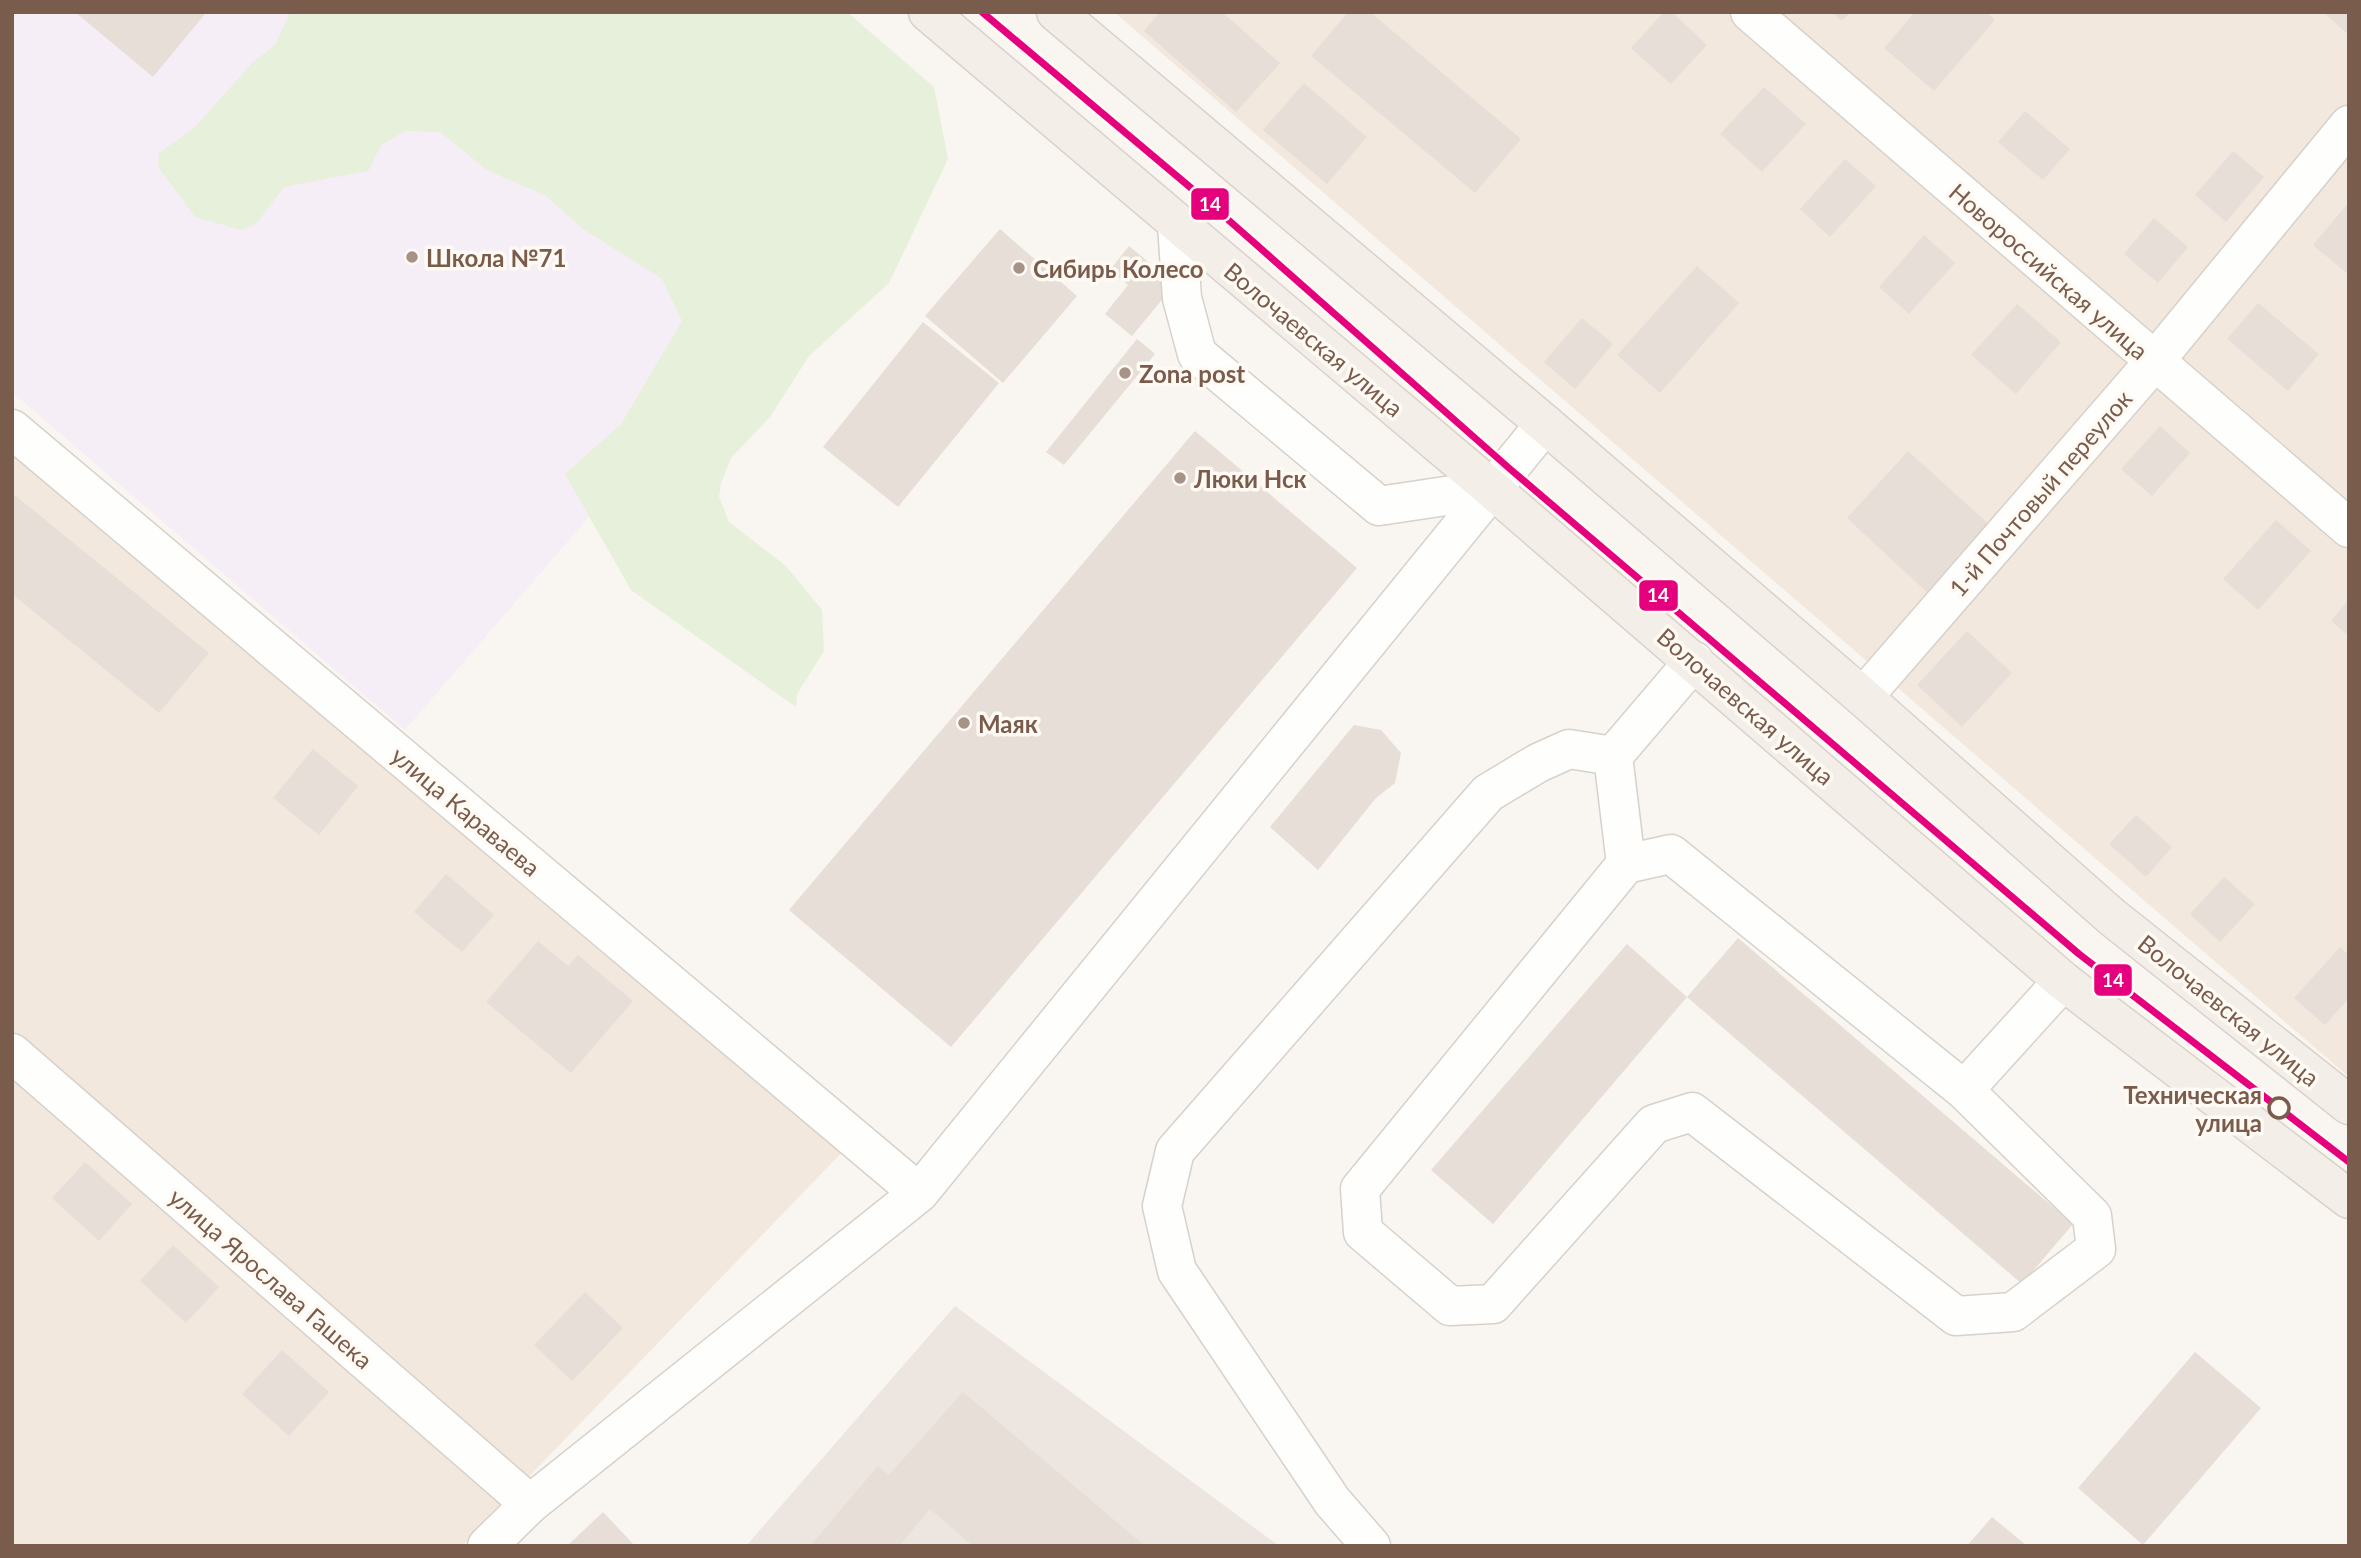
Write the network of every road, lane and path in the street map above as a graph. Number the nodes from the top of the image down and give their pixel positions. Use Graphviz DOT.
graph roads {
  1 [pos="928,12"];
  2 [pos="1750,12"];
  3 [pos="1059,13"];
  4 [pos="2349,125"];
  5 [pos="1177,225"];
  6 [pos="2154,362"];
  7 [pos="1545,424"];
  8 [pos="12,429"];
  9 [pos="1492,489"];
  10 [pos="2349,528"];
  11 [pos="1693,661"];
  12 [pos="1863,696"];
  13 [pos="1613,756"];
  14 [pos="1626,864"];
  15 [pos="2063,981"];
  16 [pos="12,1053"];
  17 [pos="1964,1090"];
  18 [pos="2349,1105"];
  19 [pos="919,1193"];
  20 [pos="2349,1199"];
  21 [pos="530,1504"];
  22 [pos="487,1546"];
  23 [pos="1371,1546"];
  1 -- 5 [label="main road, Волочаевская улица"];
  2 -- 6 [label="street, Новороссийская улица"];
  3 -- 7 [label="main road, Волочаевская улица"];
  4 -- 6 [label="street, 1-й Почтовый переулок"];
  5 -- 9 [label="main road, Волочаевская улица"];
  5 -- 9 [label="street"];
  6 -- 10 [label="street, Новороссийская улица"];
  6 -- 12 [label="street, 1-й Почтовый переулок"];
  7 -- 9 [label="street"];
  7 -- 12 [label="main road, Волочаевская улица"];
  8 -- 19 [label="street, улица Караваева"];
  9 -- 11 [label="main road, Волочаевская улица"];
  9 -- 19 [label="street"];
  11 -- 13 [label="street"];
  11 -- 15 [label="main road, Волочаевская улица"];
  12 -- 18 [label="main road, Волочаевская улица"];
  13 -- 14 [label="street"];
  13 -- 23 [label="street"];
  14 -- 17 [label="street"];
  14 -- 17 [label="street"];
  15 -- 17 [label="street"];
  15 -- 20 [label="main road, Волочаевская улица"];
  16 -- 21 [label="street, улица Ярослава Гашека"];
  19 -- 21 [label="street"];
  21 -- 22 [label="street"];
}
